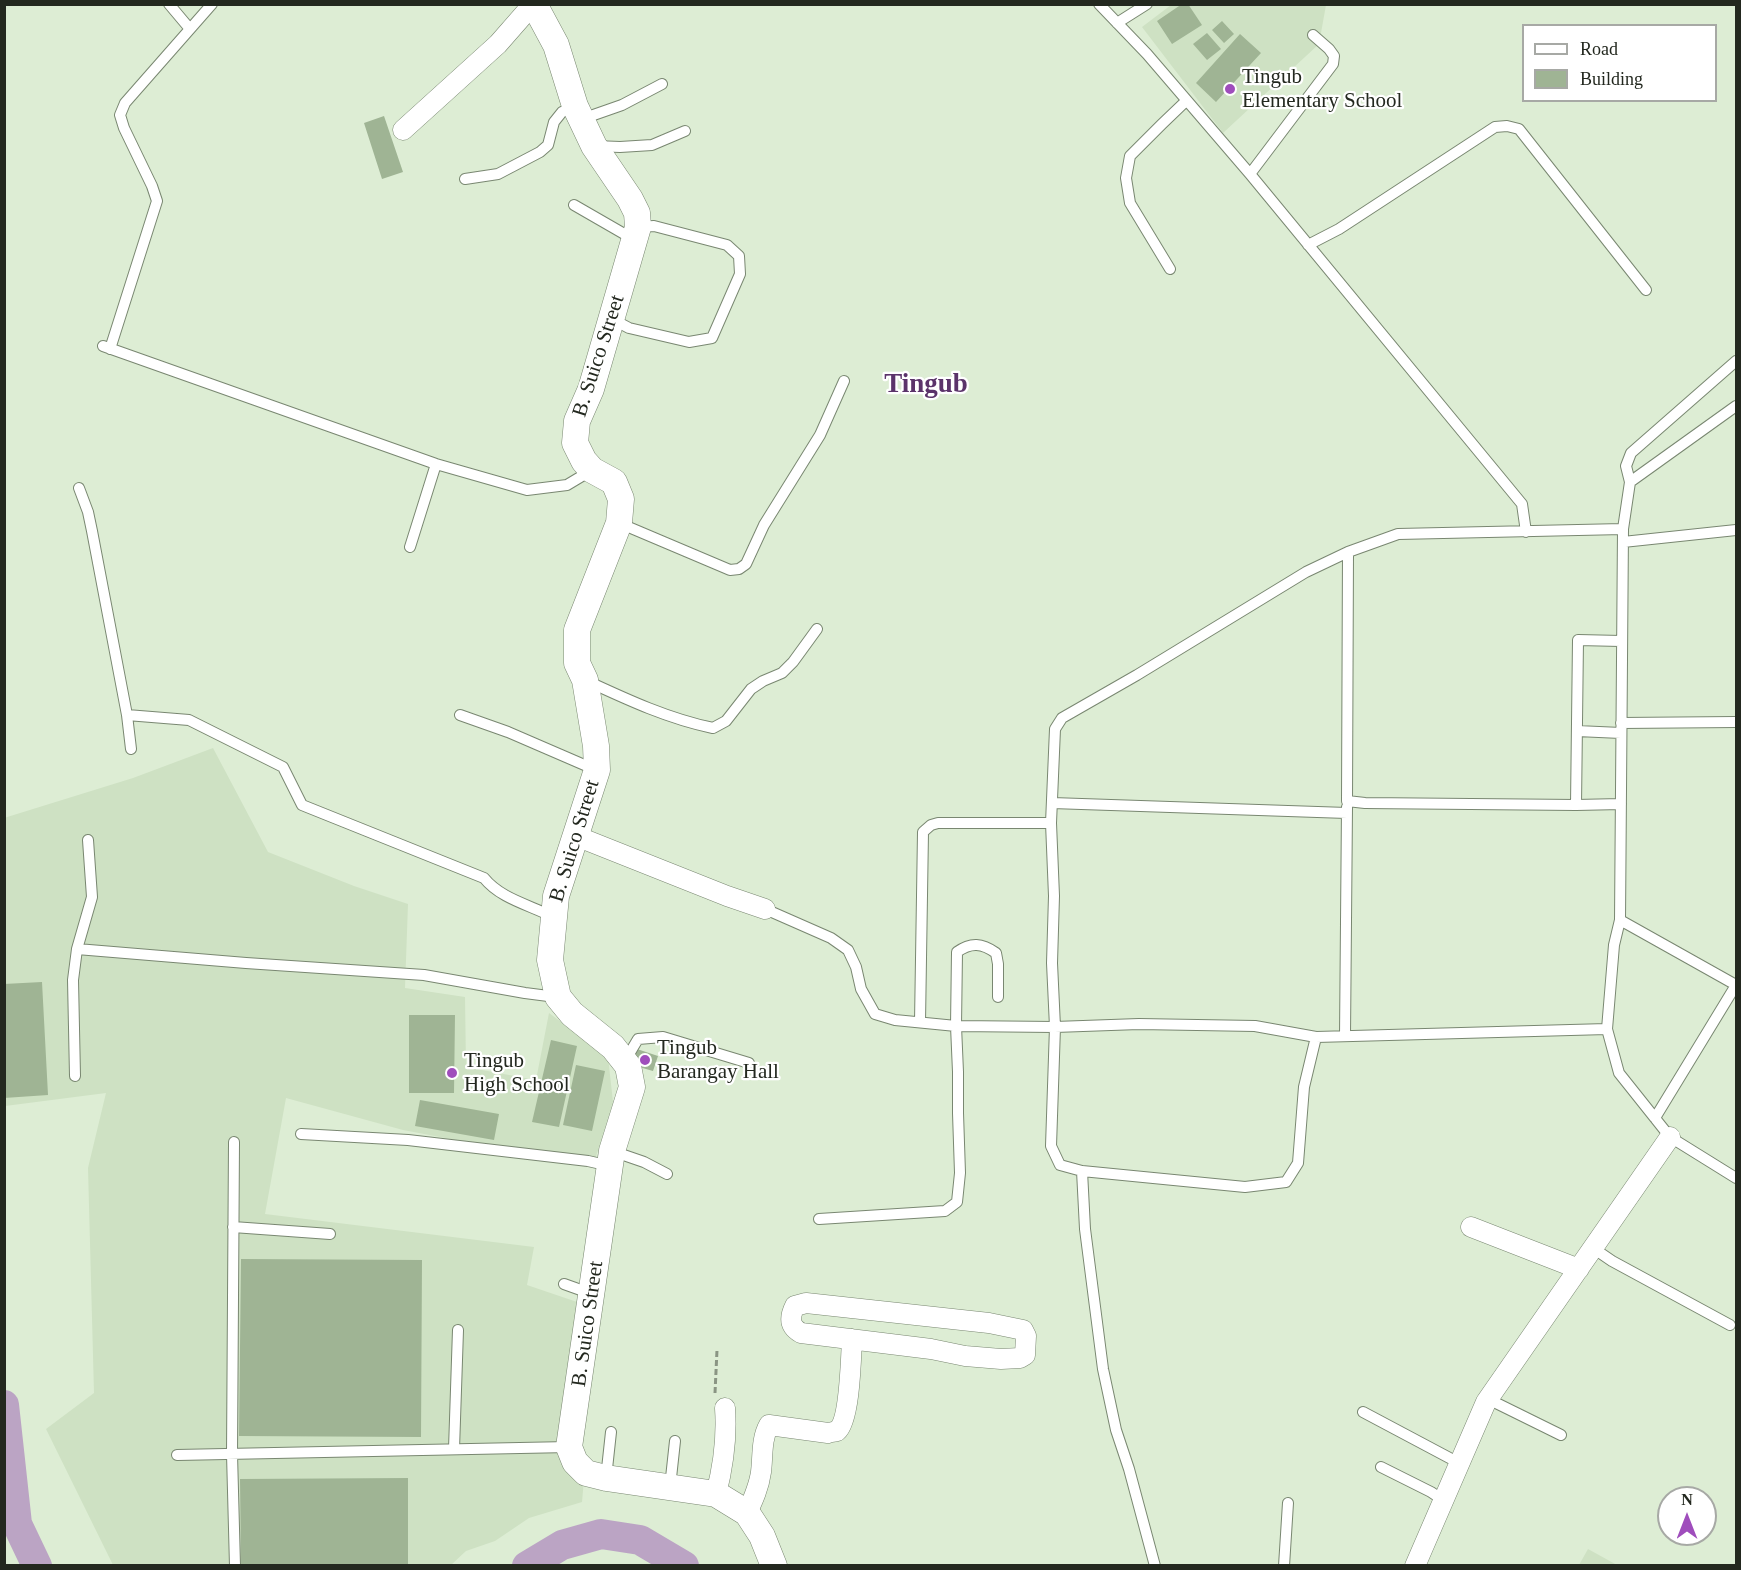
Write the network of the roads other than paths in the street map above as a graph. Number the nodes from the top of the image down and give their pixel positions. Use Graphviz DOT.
graph roads {
  1 [pos="169,4"];
  2 [pos="212,4"];
  3 [pos="533,4"];
  4 [pos="1099,4"];
  5 [pos="1147,4"];
  6 [pos="1117,23"];
  7 [pos="190,30"];
  8 [pos="1313,35"];
  9 [pos="662,84"];
  10 [pos="1186,101"];
  11 [pos="578,113"];
  12 [pos="403,130"];
  13 [pos="685,131"];
  14 [pos="594,146"];
  15 [pos="1250,174"];
  16 [pos="465,179"];
  17 [pos="574,205"];
  18 [pos="636,233"];
  19 [pos="1308,245"];
  20 [pos="1170,269"];
  21 [pos="1646,290"];
  22 [pos="612,319"];
  23 [pos="1737,362"];
  24 [pos="844,381"];
  25 [pos="1737,406"];
  26 [pos="436,464"];
  27 [pos="592,470"];
  28 [pos="1630,482"];
  29 [pos="79,488"];
  30 [pos="619,523"];
  31 [pos="1623,530"];
  32 [pos="1737,530"];
  33 [pos="1526,532"];
  34 [pos="1623,542"];
  35 [pos="410,547"];
  36 [pos="1348,552"];
  37 [pos="817,629"];
  38 [pos="1621,641"];
  39 [pos="585,680"];
  40 [pos="127,715"];
  41 [pos="460,715"];
  42 [pos="1737,722"];
  43 [pos="1621,728"];
  44 [pos="1577,731"];
  45 [pos="131,749"];
  46 [pos="597,771"];
  47 [pos="1347,801"];
  48 [pos="1052,803"];
  49 [pos="1621,804"];
  50 [pos="1576,805"];
  51 [pos="1347,813"];
  52 [pos="1051,823"];
  53 [pos="576,836"];
  54 [pos="88,840"];
  55 [pos="765,909"];
  56 [pos="553,917"];
  57 [pos="1620,920"];
  58 [pos="78,949"];
  59 [pos="1737,985"];
  60 [pos="558,997"];
  61 [pos="998,997"];
  62 [pos="920,1022"];
  63 [pos="956,1026"];
  64 [pos="1055,1027"];
  65 [pos="1607,1029"];
  66 [pos="1346,1036"];
  67 [pos="1316,1037"];
  68 [pos="625,1062"];
  69 [pos="749,1063"];
  70 [pos="75,1076"];
  71 [pos="1655,1118"];
  72 [pos="301,1134"];
  73 [pos="1670,1137"];
  74 [pos="234,1142"];
  75 [pos="611,1158"];
  76 [pos="1082,1171"];
  77 [pos="667,1174"];
  78 [pos="1737,1178"];
  79 [pos="819,1219"];
  80 [pos="233,1227"];
  81 [pos="1471,1227"];
  82 [pos="330,1234"];
  83 [pos="1593,1248"];
  84 [pos="1579,1269"];
  85 [pos="564,1284"];
  86 [pos="592,1294"];
  87 [pos="1730,1325"];
  88 [pos="458,1330"];
  89 [pos="852,1339"];
  90 [pos="1488,1399"];
  91 [pos="725,1408"];
  92 [pos="1363,1412"];
  93 [pos="611,1432"];
  94 [pos="1561,1435"];
  95 [pos="675,1441"];
  96 [pos="569,1447"];
  97 [pos="454,1449"];
  98 [pos="232,1454"];
  99 [pos="177,1455"];
  100 [pos="1459,1463"];
  101 [pos="1381,1467"];
  102 [pos="606,1478"];
  103 [pos="670,1487"];
  104 [pos="716,1494"];
  105 [pos="1443,1500"];
  106 [pos="1288,1503"];
  107 [pos="747,1513"];
  108 [pos="235,1566"];
  109 [pos="774,1566"];
  110 [pos="1155,1566"];
  111 [pos="1284,1566"];
  112 [pos="1415,1566"];
  1 -- 7 [label="lane"];
  2 -- 7 [label="lane"];
  3 -- 11 [label="street"];
  3 -- 12 [label="street"];
  4 -- 6 [label="lane"];
  5 -- 6 [label="lane"];
  6 -- 10 [label="lane"];
  7 -- 26 [label="lane"];
  8 -- 15 [label="lane"];
  9 -- 11 [label="lane"];
  10 -- 15 [label="lane"];
  10 -- 20 [label="lane"];
  11 -- 14 [label="street"];
  11 -- 16 [label="lane"];
  13 -- 14 [label="lane"];
  14 -- 18 [label="street"];
  15 -- 19 [label="lane"];
  17 -- 18 [label="lane"];
  18 -- 22 [label="street, B. Suico Street"];
  18 -- 22 [label="lane"];
  19 -- 21 [label="lane"];
  19 -- 33 [label="lane"];
  22 -- 27 [label="street, B. Suico Street"];
  23 -- 28 [label="lane"];
  24 -- 30 [label="lane"];
  25 -- 28 [label="lane"];
  26 -- 27 [label="lane"];
  26 -- 35 [label="lane"];
  27 -- 30 [label="street, B. Suico Street"];
  28 -- 31 [label="lane"];
  29 -- 40 [label="lane"];
  30 -- 39 [label="street, B. Suico Street"];
  31 -- 33 [label="lane"];
  31 -- 34 [label="lane"];
  32 -- 34 [label="lane"];
  33 -- 36 [label="lane"];
  34 -- 38 [label="lane"];
  36 -- 47 [label="lane"];
  36 -- 48 [label="lane"];
  37 -- 39 [label="lane"];
  38 -- 43 [label="lane"];
  38 -- 44 [label="lane"];
  39 -- 46 [label="street, B. Suico Street"];
  40 -- 45 [label="lane"];
  40 -- 56 [label="lane"];
  41 -- 46 [label="lane"];
  42 -- 43 [label="lane"];
  43 -- 44 [label="lane"];
  43 -- 49 [label="lane"];
  44 -- 50 [label="lane"];
  46 -- 53 [label="street, B. Suico Street"];
  47 -- 50 [label="lane"];
  47 -- 51 [label="lane"];
  48 -- 51 [label="lane"];
  48 -- 52 [label="lane"];
  49 -- 50 [label="lane"];
  49 -- 57 [label="lane"];
  51 -- 66 [label="lane"];
  52 -- 62 [label="lane"];
  52 -- 64 [label="lane"];
  53 -- 55 [label="street"];
  53 -- 56 [label="street, B. Suico Street"];
  54 -- 58 [label="lane"];
  55 -- 62 [label="lane"];
  56 -- 60 [label="street, B. Suico Street"];
  57 -- 59 [label="lane"];
  57 -- 65 [label="lane"];
  58 -- 60 [label="lane"];
  58 -- 70 [label="lane"];
  59 -- 71 [label="lane"];
  60 -- 68 [label="street"];
  61 -- 63 [label="lane"];
  62 -- 63 [label="lane"];
  63 -- 64 [label="lane"];
  63 -- 79 [label="lane"];
  64 -- 67 [label="lane"];
  64 -- 76 [label="lane"];
  65 -- 66 [label="lane"];
  65 -- 71 [label="lane"];
  66 -- 67 [label="lane"];
  67 -- 76 [label="lane"];
  68 -- 69 [label="lane"];
  68 -- 75 [label="street, B. Suico Street"];
  71 -- 73 [label="lane"];
  72 -- 75 [label="lane"];
  73 -- 78 [label="lane"];
  73 -- 83 [label="street"];
  74 -- 80 [label="lane"];
  75 -- 77 [label="lane"];
  75 -- 86 [label="street, B. Suico Street"];
  76 -- 110 [label="lane"];
  80 -- 82 [label="lane"];
  80 -- 98 [label="lane"];
  81 -- 84 [label="street"];
  83 -- 84 [label="street"];
  83 -- 87 [label="lane"];
  84 -- 90 [label="street"];
  85 -- 86 [label="lane"];
  86 -- 96 [label="street, B. Suico Street"];
  88 -- 97 [label="lane"];
  89 -- 89 [label="street"];
  89 -- 107 [label="street"];
  90 -- 94 [label="lane"];
  90 -- 100 [label="street"];
  91 -- 104 [label="street"];
  92 -- 100 [label="lane"];
  93 -- 102 [label="lane"];
  95 -- 103 [label="lane"];
  96 -- 97 [label="lane"];
  96 -- 102 [label="street"];
  97 -- 98 [label="lane"];
  98 -- 99 [label="lane"];
  98 -- 108 [label="lane"];
  100 -- 105 [label="street"];
  101 -- 105 [label="lane"];
  102 -- 103 [label="street"];
  103 -- 104 [label="street"];
  104 -- 107 [label="street"];
  105 -- 112 [label="street"];
  106 -- 111 [label="lane"];
  107 -- 109 [label="street"];
}
